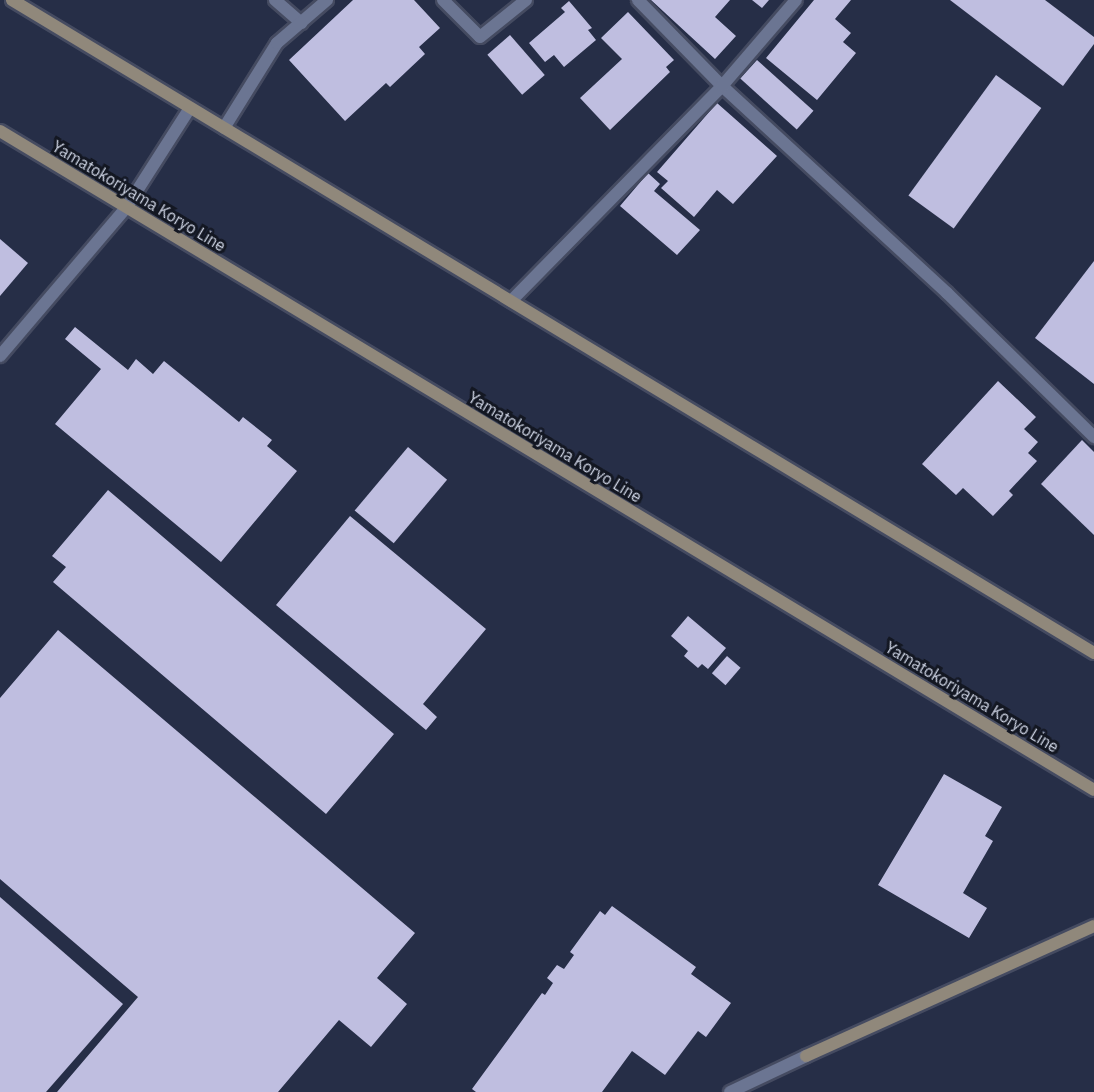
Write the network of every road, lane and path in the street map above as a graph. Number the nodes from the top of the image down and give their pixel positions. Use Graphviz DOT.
graph roads {
  1 [pos="12,0"];
  2 [pos="274,0"];
  3 [pos="327,0"];
  4 [pos="443,0"];
  5 [pos="526,0"];
  6 [pos="638,0"];
  7 [pos="796,0"];
  8 [pos="301,23"];
  9 [pos="722,86"];
  10 [pos="190,108"];
  11 [pos="224,128"];
  12 [pos="0,131"];
  13 [pos="126,208"];
  14 [pos="511,302"];
  15 [pos="0,356"];
  16 [pos="1094,437"];
  17 [pos="1094,653"];
  18 [pos="1094,790"];
  19 [pos="1094,926"];
  20 [pos="806,1056"];
  21 [pos="730,1092"];
  1 -- 10 [label="main road"];
  2 -- 8 [label="street"];
  3 -- 8 [label="street"];
  4 -- 5 [label="street"];
  6 -- 9 [label="street"];
  7 -- 9 [label="street"];
  8 -- 11 [label="street"];
  9 -- 14 [label="street"];
  9 -- 16 [label="street"];
  10 -- 11 [label="main road"];
  10 -- 13 [label="street"];
  11 -- 14 [label="main road"];
  12 -- 13 [label="main road, Yamatokoriyama Koryo Line"];
  13 -- 15 [label="street"];
  13 -- 18 [label="main road, Yamatokoriyama Koryo Line"];
  14 -- 17 [label="main road"];
  19 -- 20 [label="main road"];
  20 -- 21 [label="street"];
}
